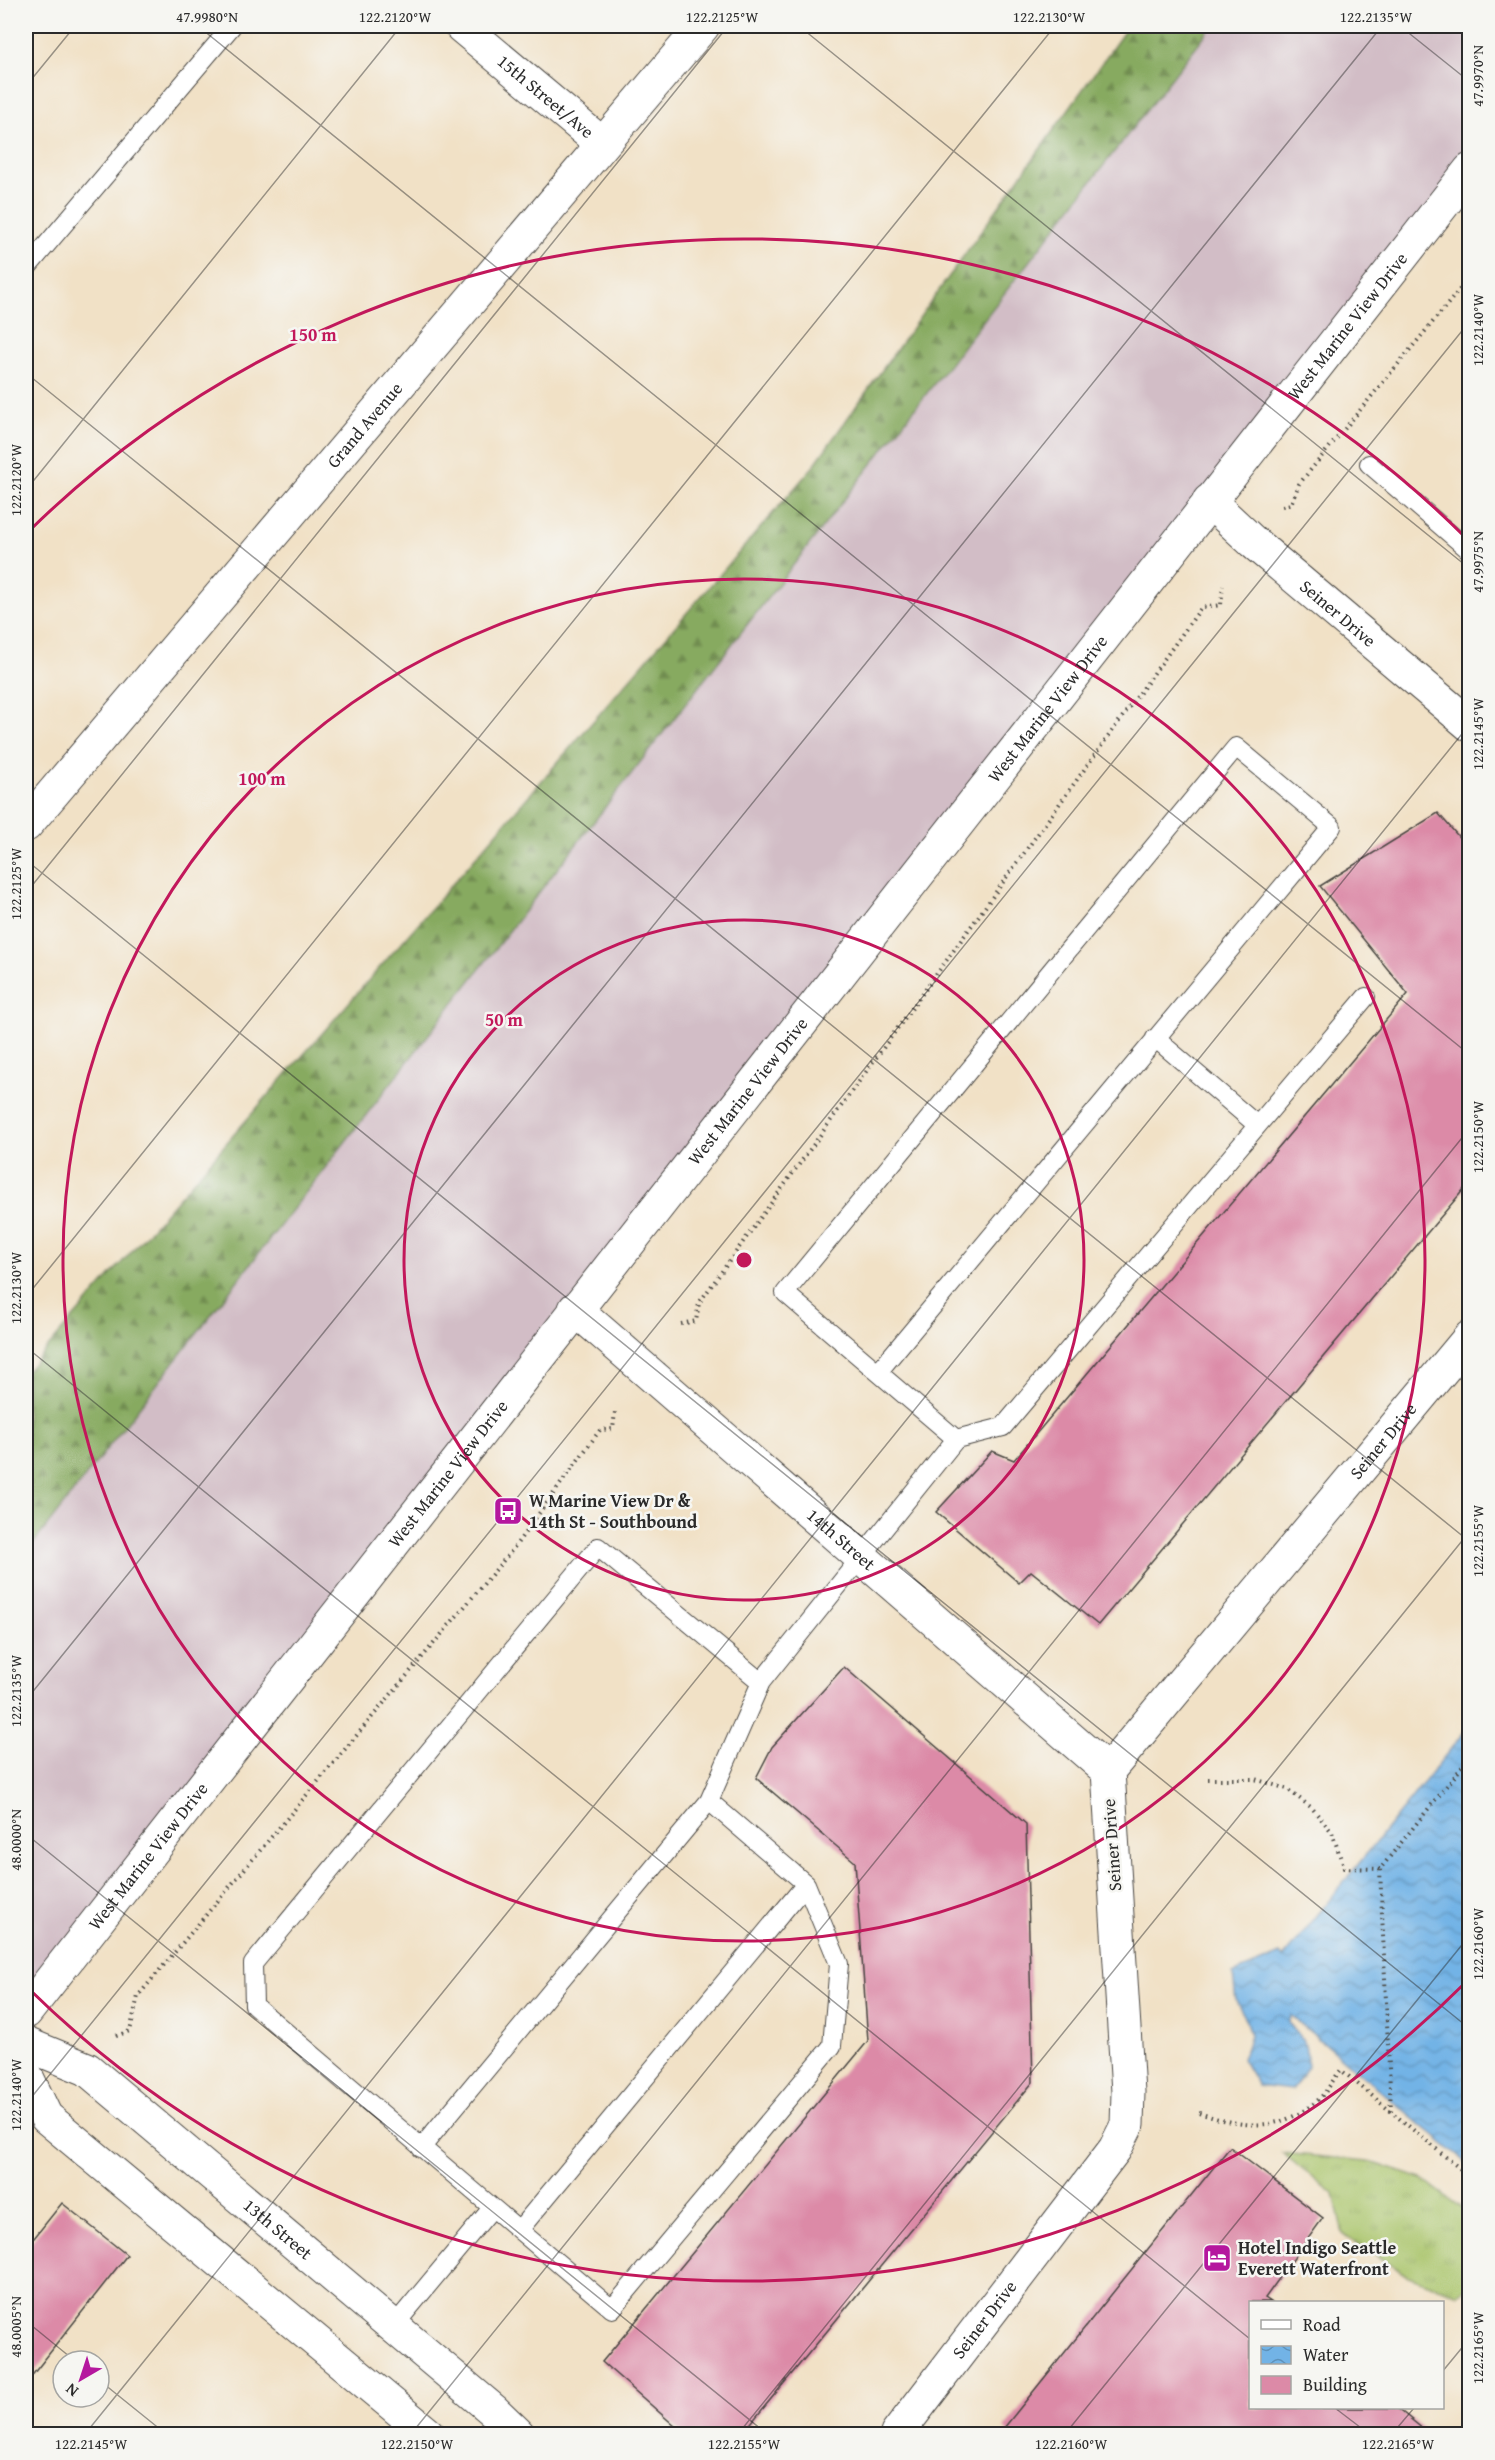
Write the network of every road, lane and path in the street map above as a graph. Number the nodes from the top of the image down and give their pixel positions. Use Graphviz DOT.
graph roads {
  1 [pos="232,26"];
  2 [pos="460,26"];
  3 [pos="703,26"];
  4 [pos="601,143"];
  5 [pos="1470,170"];
  6 [pos="26,269"];
  7 [pos="1470,277"];
  8 [pos="1369,464"];
  9 [pos="1209,501"];
  10 [pos="1282,506"];
  11 [pos="1470,550"];
  12 [pos="1223,586"];
  13 [pos="1467,718"];
  14 [pos="26,825"];
  15 [pos="1366,997"];
  16 [pos="1155,1038"];
  17 [pos="1257,1125"];
  18 [pos="575,1309"];
  19 [pos="681,1324"];
  20 [pos="1470,1337"];
  21 [pos="878,1372"];
  22 [pos="615,1412"];
  23 [pos="956,1439"];
  24 [pos="862,1558"];
  25 [pos="761,1682"];
  26 [pos="1470,1757"];
  27 [pos="1108,1771"];
  28 [pos="1208,1779"];
  29 [pos="709,1801"];
  30 [pos="1380,1869"];
  31 [pos="806,1884"];
  32 [pos="26,2012"];
  33 [pos="116,2036"];
  34 [pos="26,2044"];
  35 [pos="26,2075"];
  36 [pos="1391,2111"];
  37 [pos="1199,2113"];
  38 [pos="421,2148"];
  39 [pos="1470,2177"];
  40 [pos="492,2208"];
  41 [pos="519,2230"];
  42 [pos="393,2327"];
  43 [pos="905,2423"];
  44 [pos="428,2434"];
  45 [pos="518,2434"];
  46 [pos="881,2434"];
  1 -- 6 [label="lane"];
  2 -- 4 [label="street, 15th Street/Ave"];
  3 -- 4 [label="street, Grand Avenue"];
  4 -- 14 [label="street, Grand Avenue"];
  5 -- 9 [label="street, West Marine View Drive"];
  7 -- 10 [label="path"];
  8 -- 11 [label="lane"];
  9 -- 13 [label="street, Seiner Drive"];
  9 -- 18 [label="street, West Marine View Drive"];
  12 -- 19 [label="path"];
  15 -- 17 [label="lane"];
  16 -- 17 [label="lane"];
  16 -- 21 [label="lane"];
  16 -- 21 [label="lane"];
  17 -- 23 [label="lane"];
  18 -- 24 [label="street, 14th Street"];
  18 -- 32 [label="street, West Marine View Drive"];
  20 -- 27 [label="street, Seiner Drive"];
  21 -- 23 [label="lane"];
  22 -- 33 [label="path"];
  23 -- 24 [label="lane"];
  24 -- 25 [label="lane"];
  24 -- 27 [label="street, 14th Street"];
  25 -- 29 [label="lane"];
  25 -- 38 [label="lane"];
  26 -- 30 [label="path"];
  27 -- 43 [label="street, Seiner Drive"];
  28 -- 30 [label="path"];
  29 -- 31 [label="lane"];
  29 -- 38 [label="lane"];
  30 -- 36 [label="path"];
  31 -- 41 [label="lane"];
  31 -- 41 [label="lane"];
  34 -- 42 [label="street, 13th Street"];
  35 -- 44 [label="street"];
  36 -- 37 [label="path"];
  36 -- 39 [label="path"];
  38 -- 40 [label="lane"];
  40 -- 41 [label="lane"];
  40 -- 42 [label="lane"];
  42 -- 45 [label="street, 13th Street"];
  43 -- 46 [label="street, Seiner Drive"];
}
